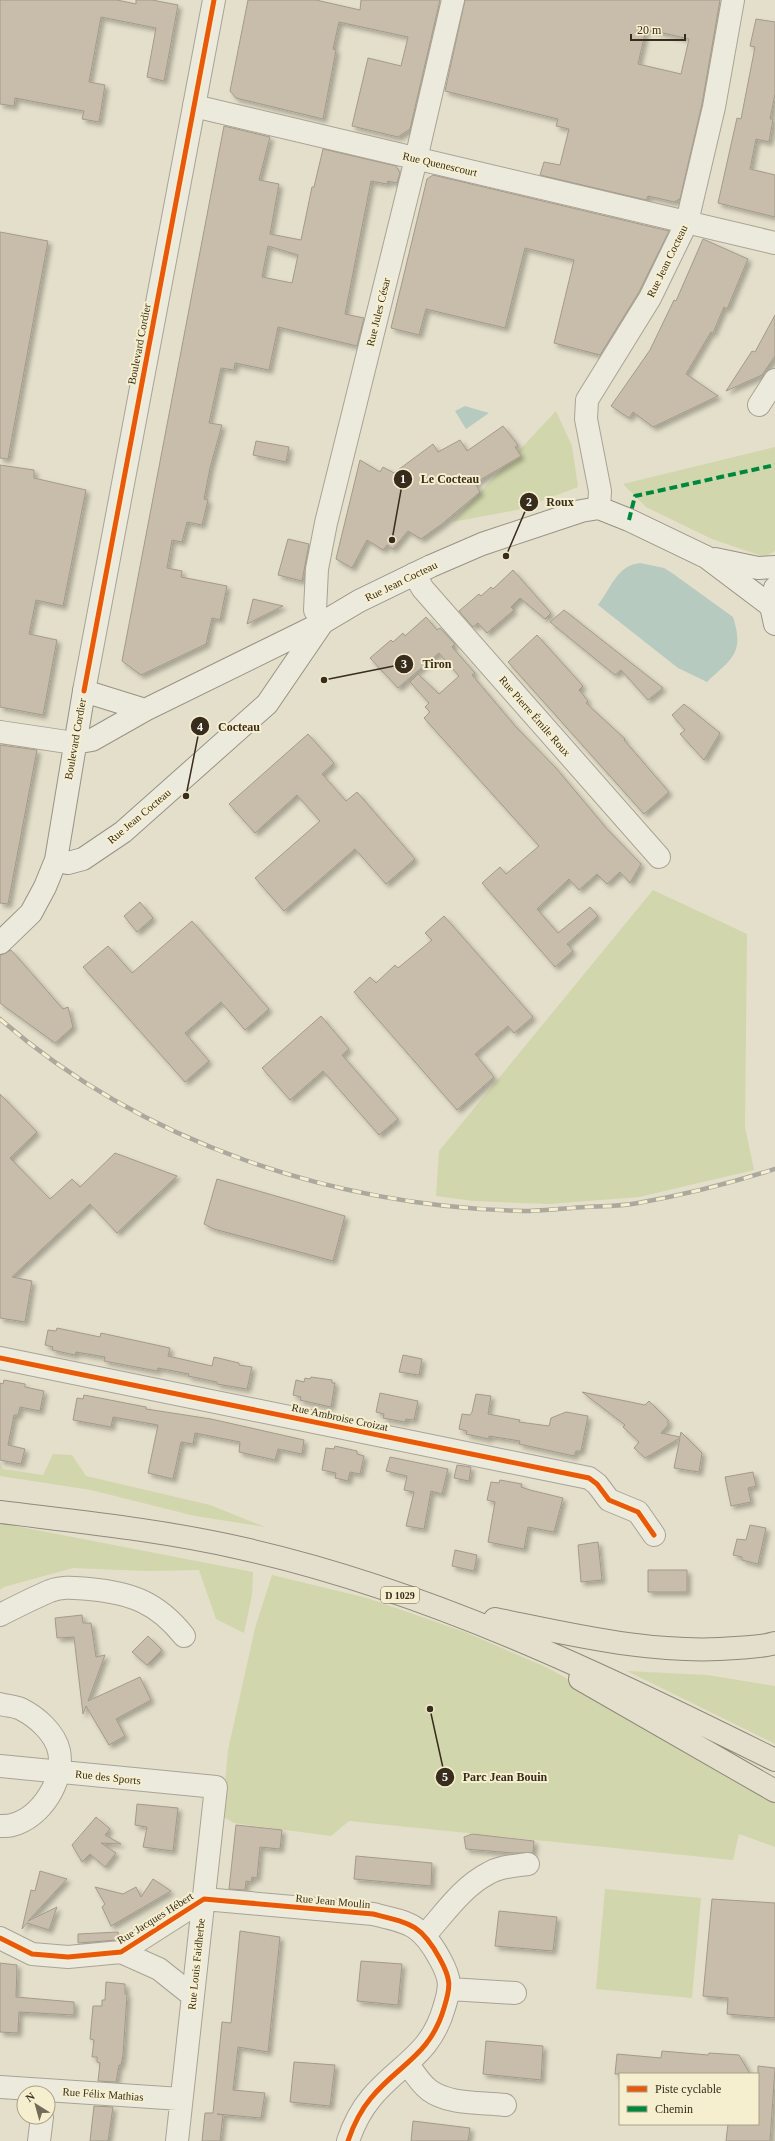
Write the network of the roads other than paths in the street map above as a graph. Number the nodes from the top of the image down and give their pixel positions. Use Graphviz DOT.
graph roads {
  1 [pos="214,0"];
  2 [pos="453,0"];
  3 [pos="733,0"];
  4 [pos="194,106"];
  5 [pos="416,159"];
  6 [pos="687,222"];
  7 [pos="775,243"];
  8 [pos="775,380"];
  9 [pos="759,405"];
  10 [pos="599,508"];
  11 [pos="706,557"];
  12 [pos="775,568"];
  13 [pos="414,574"];
  14 [pos="774,606"];
  15 [pos="322,623"];
  16 [pos="84,691"];
  17 [pos="146,710"];
  18 [pos="0,732"];
  19 [pos="74,743"];
  20 [pos="659,856"];
  21 [pos="56,860"];
  22 [pos="0,943"];
  23 [pos="0,1358"];
  24 [pos="0,1512"];
  25 [pos="654,1535"];
  26 [pos="436,1608"];
  27 [pos="0,1615"];
  28 [pos="502,1632"];
  29 [pos="184,1636"];
  30 [pos="775,1643"];
  31 [pos="740,1648"];
  32 [pos="775,1654"];
  33 [pos="0,1704"];
  34 [pos="775,1760"];
  35 [pos="0,1766"];
  36 [pos="59,1772"];
  37 [pos="216,1787"];
  38 [pos="775,1790"];
  39 [pos="0,1826"];
  40 [pos="528,1864"];
  41 [pos="204,1899"];
  42 [pos="425,1935"];
  43 [pos="0,1938"];
  44 [pos="121,1952"];
  45 [pos="450,1989"];
  46 [pos="515,1992"];
  47 [pos="193,1996"];
  48 [pos="408,2064"];
  49 [pos="0,2087"];
  50 [pos="16,2089"];
  51 [pos="56,2093"];
  52 [pos="181,2099"];
  53 [pos="505,2105"];
  54 [pos="41,2125"];
  55 [pos="39,2141"];
  56 [pos="177,2141"];
  57 [pos="348,2141"];
  1 -- 4 [label="street, Boulevard Cordier"];
  2 -- 5 [label="street, Rue Jules César"];
  3 -- 6 [label="street, Rue Jean Cocteau"];
  4 -- 5 [label="street, Rue Quenescourt"];
  4 -- 16 [label="street, Boulevard Cordier"];
  5 -- 6 [label="street, Rue Quenescourt"];
  5 -- 15 [label="street, Rue Jules César"];
  6 -- 7 [label="street, Rue Quenescourt"];
  6 -- 10 [label="street, Rue Jean Cocteau"];
  8 -- 9 [label="street"];
  10 -- 11 [label="street"];
  10 -- 13 [label="street, Rue Jean Cocteau"];
  11 -- 12 [label="street"];
  11 -- 14 [label="street"];
  13 -- 15 [label="street, Rue Jean Cocteau"];
  13 -- 20 [label="street, Rue Pierre Émile Roux"];
  15 -- 17 [label="street, Rue Jean Cocteau"];
  15 -- 21 [label="street, Rue Jean Cocteau"];
  16 -- 17 [label="street"];
  16 -- 19 [label="street, Boulevard Cordier"];
  17 -- 19 [label="street, Rue Jean Cocteau"];
  18 -- 19 [label="street, Rue Jean Cocteau"];
  19 -- 21 [label="street, Boulevard Cordier"];
  21 -- 22 [label="street, Boulevard Cordier"];
  23 -- 25 [label="street, Rue Ambroise Croizat"];
  24 -- 26 [label="main road, D 1029"];
  26 -- 28 [label="main road, D 1029"];
  26 -- 31 [label="main road"];
  27 -- 29 [label="street"];
  28 -- 34 [label="main road, D 1029"];
  28 -- 38 [label="main road"];
  30 -- 31 [label="main road"];
  31 -- 32 [label="main road"];
  33 -- 36 [label="street"];
  35 -- 36 [label="street, Rue des Sports"];
  36 -- 37 [label="street, Rue des Sports"];
  36 -- 39 [label="street"];
  37 -- 41 [label="street, Rue Louis Faidherbe"];
  40 -- 42 [label="street"];
  41 -- 42 [label="street, Rue Jean Moulin"];
  41 -- 44 [label="street, Rue Jacques Hébert"];
  41 -- 47 [label="street, Rue Louis Faidherbe"];
  42 -- 45 [label="street"];
  43 -- 44 [label="street, Rue Jacques Hébert"];
  44 -- 47 [label="street, Rue Jacques Hébert"];
  45 -- 46 [label="street"];
  45 -- 48 [label="street"];
  47 -- 52 [label="street, Rue Louis Faidherbe"];
  48 -- 53 [label="street"];
  48 -- 57 [label="street"];
  49 -- 50 [label="street, Rue Félix Mathias"];
  51 -- 52 [label="street, Rue Félix Mathias"];
  52 -- 56 [label="street, Rue Louis Faidherbe"];
  54 -- 55 [label="street"];
}
